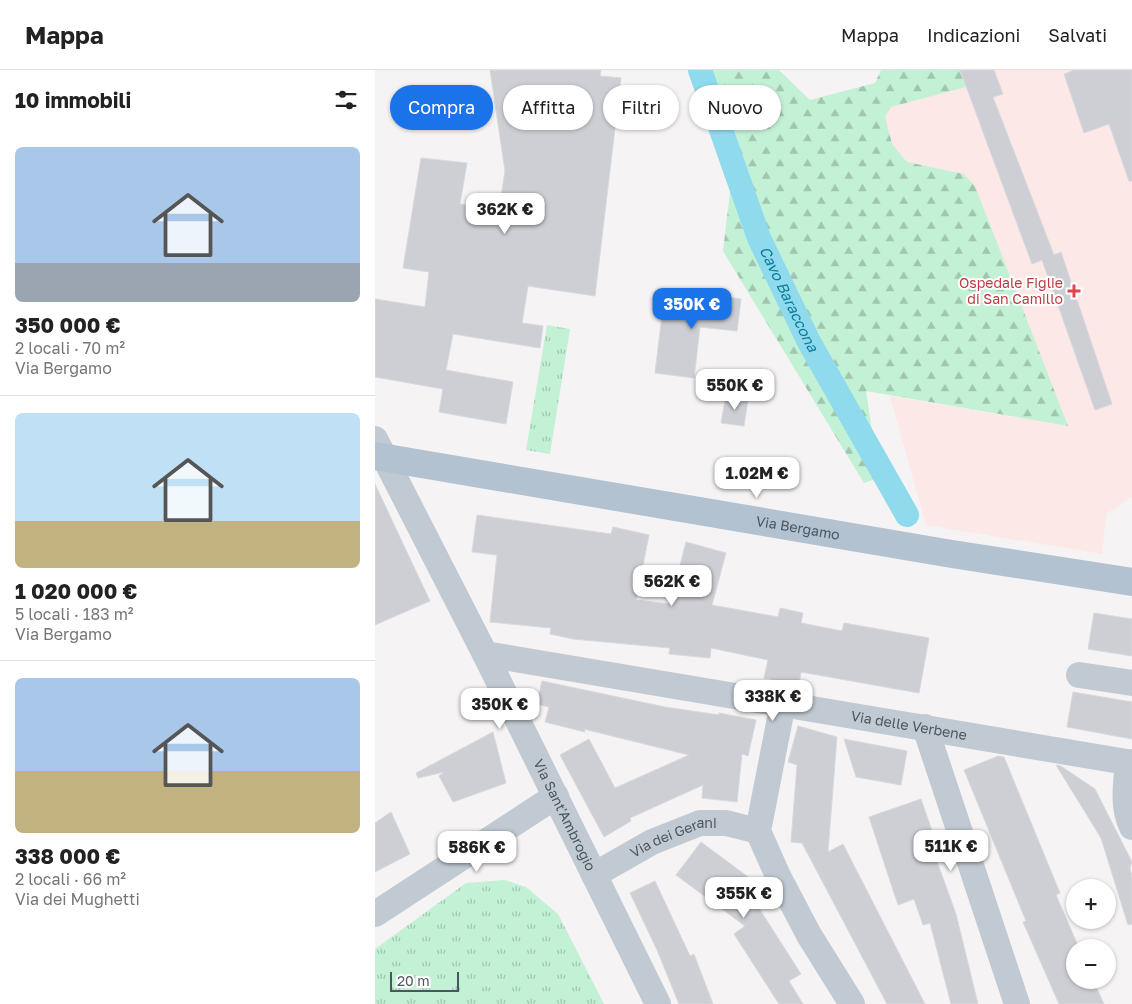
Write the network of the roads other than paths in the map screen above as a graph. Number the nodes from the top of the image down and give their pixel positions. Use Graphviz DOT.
graph roads {
  1 [pos="378,451"];
  2 [pos="1132,582"];
  3 [pos="485,654"];
  4 [pos="1079,675"];
  5 [pos="1132,683"];
  6 [pos="783,703"];
  7 [pos="925,728"];
  8 [pos="1130,763"];
  9 [pos="556,796"];
  10 [pos="1132,827"];
  11 [pos="758,831"];
  12 [pos="594,875"];
  13 [pos="375,914"];
  14 [pos="658,1004"];
  15 [pos="852,1004"];
  16 [pos="1017,1004"];
  1 -- 2 [label="main road, Via Bergamo"];
  1 -- 3 [label="street, Via Sant'Ambrogio"];
  3 -- 6 [label="street, Via delle Verbene"];
  3 -- 9 [label="street, Via Sant'Ambrogio"];
  4 -- 5 [label="street"];
  6 -- 7 [label="street, Via delle Verbene"];
  6 -- 11 [label="street"];
  7 -- 8 [label="street, Via delle Verbene"];
  7 -- 16 [label="street"];
  8 -- 10 [label="street"];
  9 -- 12 [label="street, Via Sant'Ambrogio"];
  9 -- 13 [label="street"];
  11 -- 12 [label="street, Via dei Gerani"];
  11 -- 15 [label="street"];
  12 -- 14 [label="street, Via Sant'Ambrogio"];
}
